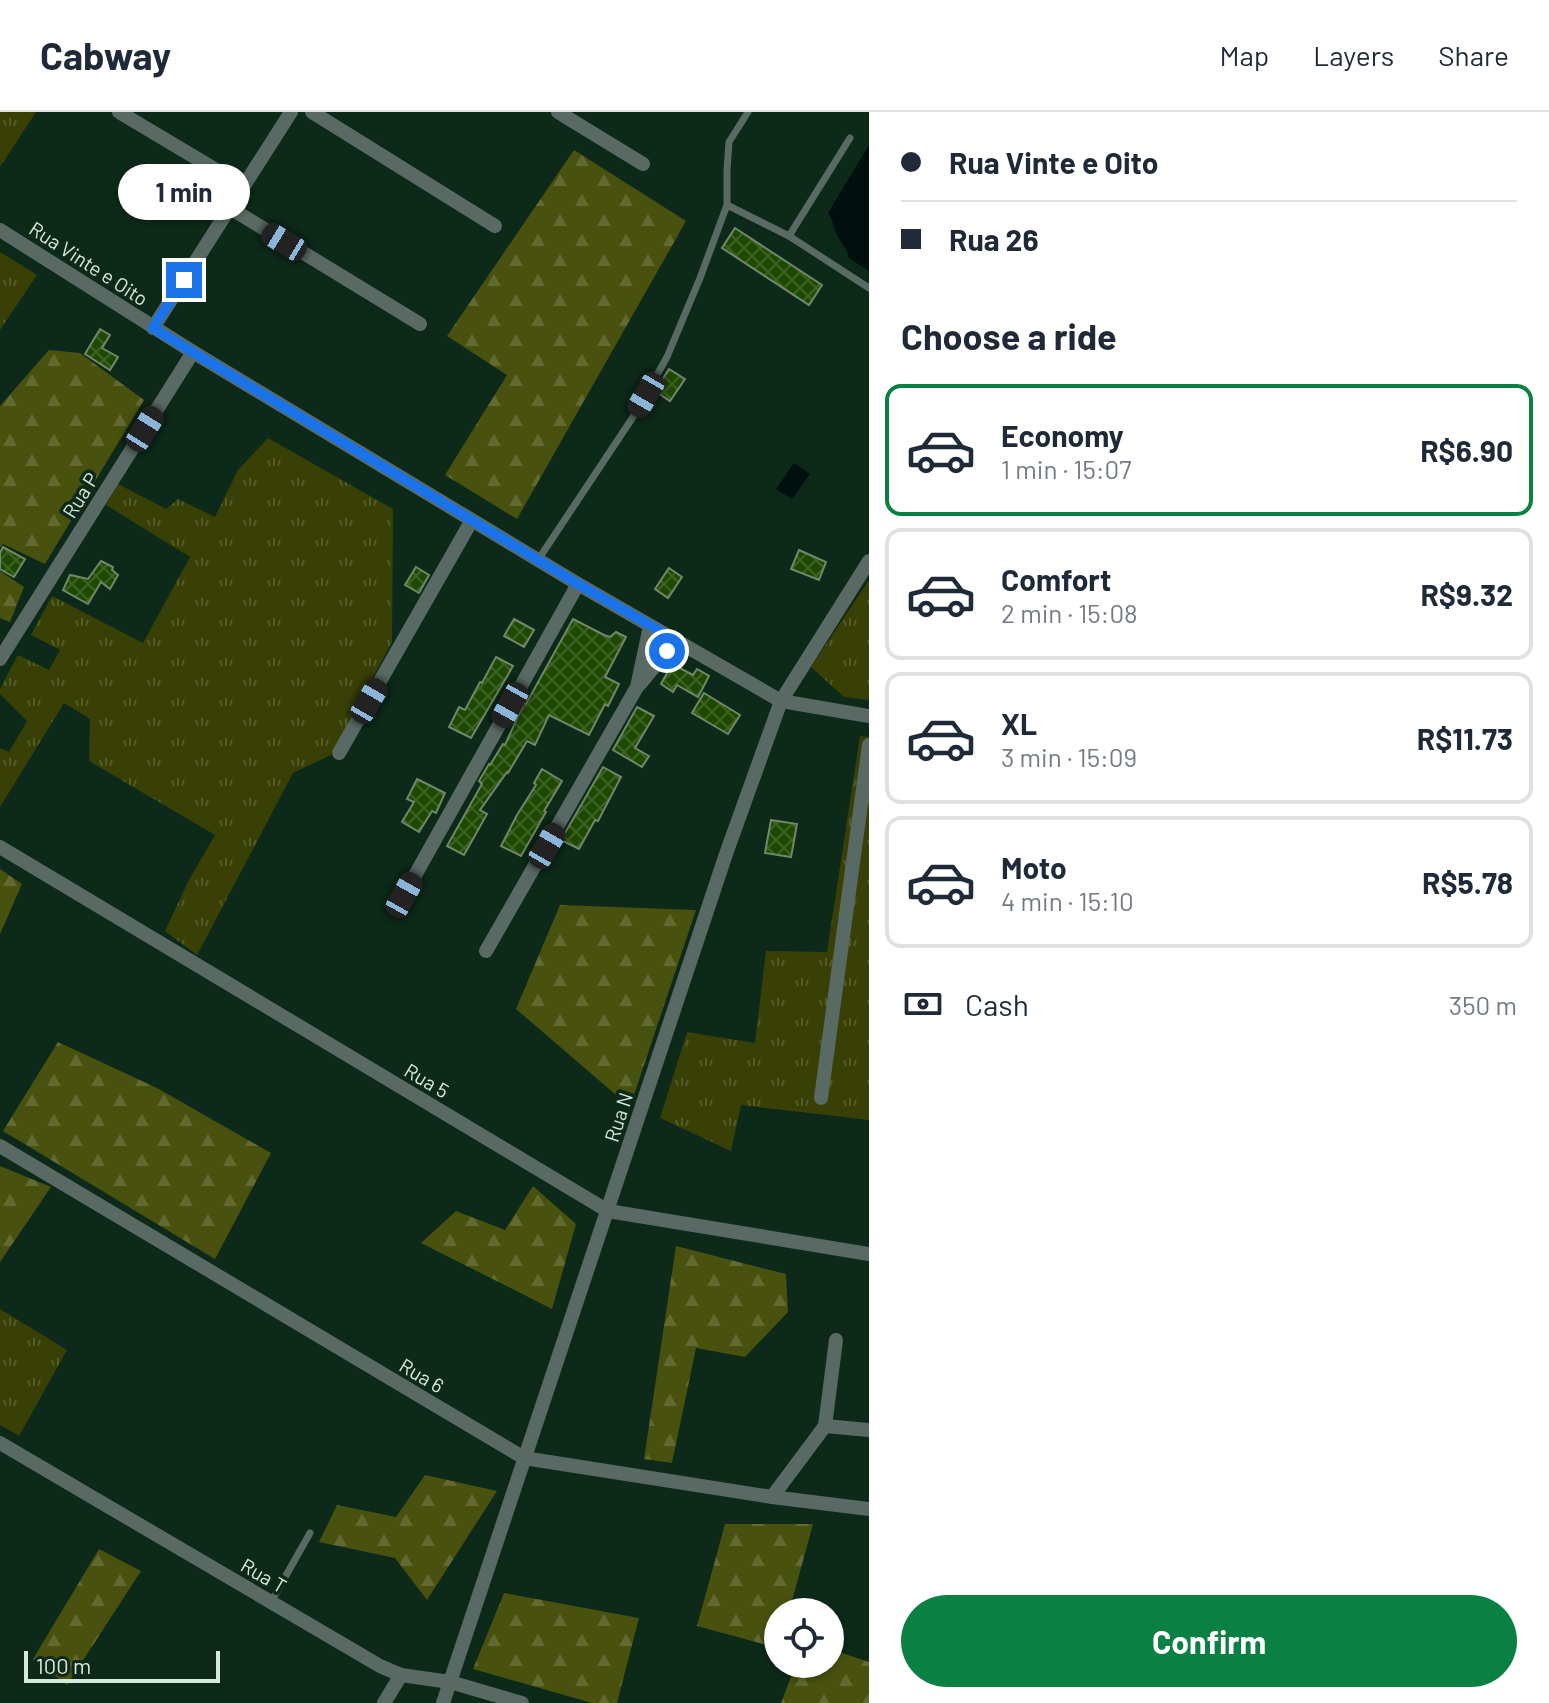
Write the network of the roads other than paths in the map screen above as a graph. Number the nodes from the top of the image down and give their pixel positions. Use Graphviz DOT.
graph roads {
  1 [pos="119,112"];
  2 [pos="291,112"];
  3 [pos="312,112"];
  4 [pos="558,112"];
  5 [pos="748,112"];
  6 [pos="850,138"];
  7 [pos="643,164"];
  8 [pos="243,186"];
  9 [pos="727,205"];
  10 [pos="230,208"];
  11 [pos="495,226"];
  12 [pos="0,230"];
  13 [pos="789,236"];
  14 [pos="869,288"];
  15 [pos="420,324"];
  16 [pos="153,328"];
  17 [pos="193,352"];
  18 [pos="472,520"];
  19 [pos="538,560"];
  20 [pos="869,561"];
  21 [pos="578,584"];
  22 [pos="650,626"];
  23 [pos="676,640"];
  24 [pos="0,659"];
  25 [pos="637,687"];
  26 [pos="781,701"];
  27 [pos="869,716"];
  28 [pos="869,745"];
  29 [pos="339,753"];
  30 [pos="0,847"];
  31 [pos="404,895"];
  32 [pos="486,951"];
  33 [pos="821,1098"];
  34 [pos="0,1146"];
  35 [pos="608,1211"];
  36 [pos="869,1254"];
  37 [pos="836,1340"];
  38 [pos="825,1426"];
  39 [pos="869,1430"];
  40 [pos="0,1443"];
  41 [pos="524,1458"];
  42 [pos="772,1497"];
  43 [pos="869,1509"];
  44 [pos="310,1533"];
  45 [pos="271,1602"];
  46 [pos="401,1675"];
  47 [pos="450,1682"];
  48 [pos="384,1703"];
  49 [pos="443,1703"];
  50 [pos="522,1703"];
  1 -- 8 [label="street"];
  2 -- 8 [label="street"];
  3 -- 11 [label="street"];
  4 -- 7 [label="street"];
  5 -- 9 [label="lane"];
  6 -- 13 [label="lane"];
  8 -- 10 [label="street"];
  9 -- 13 [label="lane"];
  9 -- 19 [label="lane"];
  10 -- 15 [label="street"];
  10 -- 16 [label="street"];
  12 -- 16 [label="street, Rua Vinte e Oito"];
  13 -- 14 [label="lane"];
  16 -- 17 [label="street, Rua Vinte e Oito"];
  17 -- 18 [label="street, Rua Vinte e Oito"];
  17 -- 24 [label="street, Rua P"];
  18 -- 19 [label="street, Rua Vinte e Oito"];
  18 -- 29 [label="street"];
  19 -- 21 [label="street, Rua Vinte e Oito"];
  20 -- 26 [label="street, Rua N"];
  21 -- 22 [label="street, Rua Vinte e Oito"];
  21 -- 31 [label="street"];
  22 -- 23 [label="street, Rua Vinte e Oito"];
  22 -- 25 [label="street"];
  23 -- 25 [label="street"];
  23 -- 26 [label="street, Rua Vinte e Oito"];
  25 -- 32 [label="street"];
  26 -- 27 [label="street, Rua Vinte e Oito"];
  26 -- 35 [label="street, Rua N"];
  28 -- 33 [label="street"];
  30 -- 35 [label="street, Rua 5"];
  34 -- 41 [label="street, Rua 6"];
  35 -- 36 [label="street, Rua 5"];
  35 -- 41 [label="street, Rua N"];
  37 -- 38 [label="street"];
  38 -- 39 [label="street"];
  38 -- 42 [label="street"];
  40 -- 45 [label="street, Rua T"];
  41 -- 42 [label="street, Rua 6"];
  41 -- 47 [label="street, Rua N"];
  42 -- 43 [label="street, Rua 6"];
  44 -- 45 [label="lane"];
  45 -- 46 [label="street, Rua T"];
  46 -- 47 [label="street, Rua T"];
  46 -- 48 [label="street"];
  47 -- 49 [label="street, Rua N"];
  47 -- 50 [label="street, Rua T"];
}
